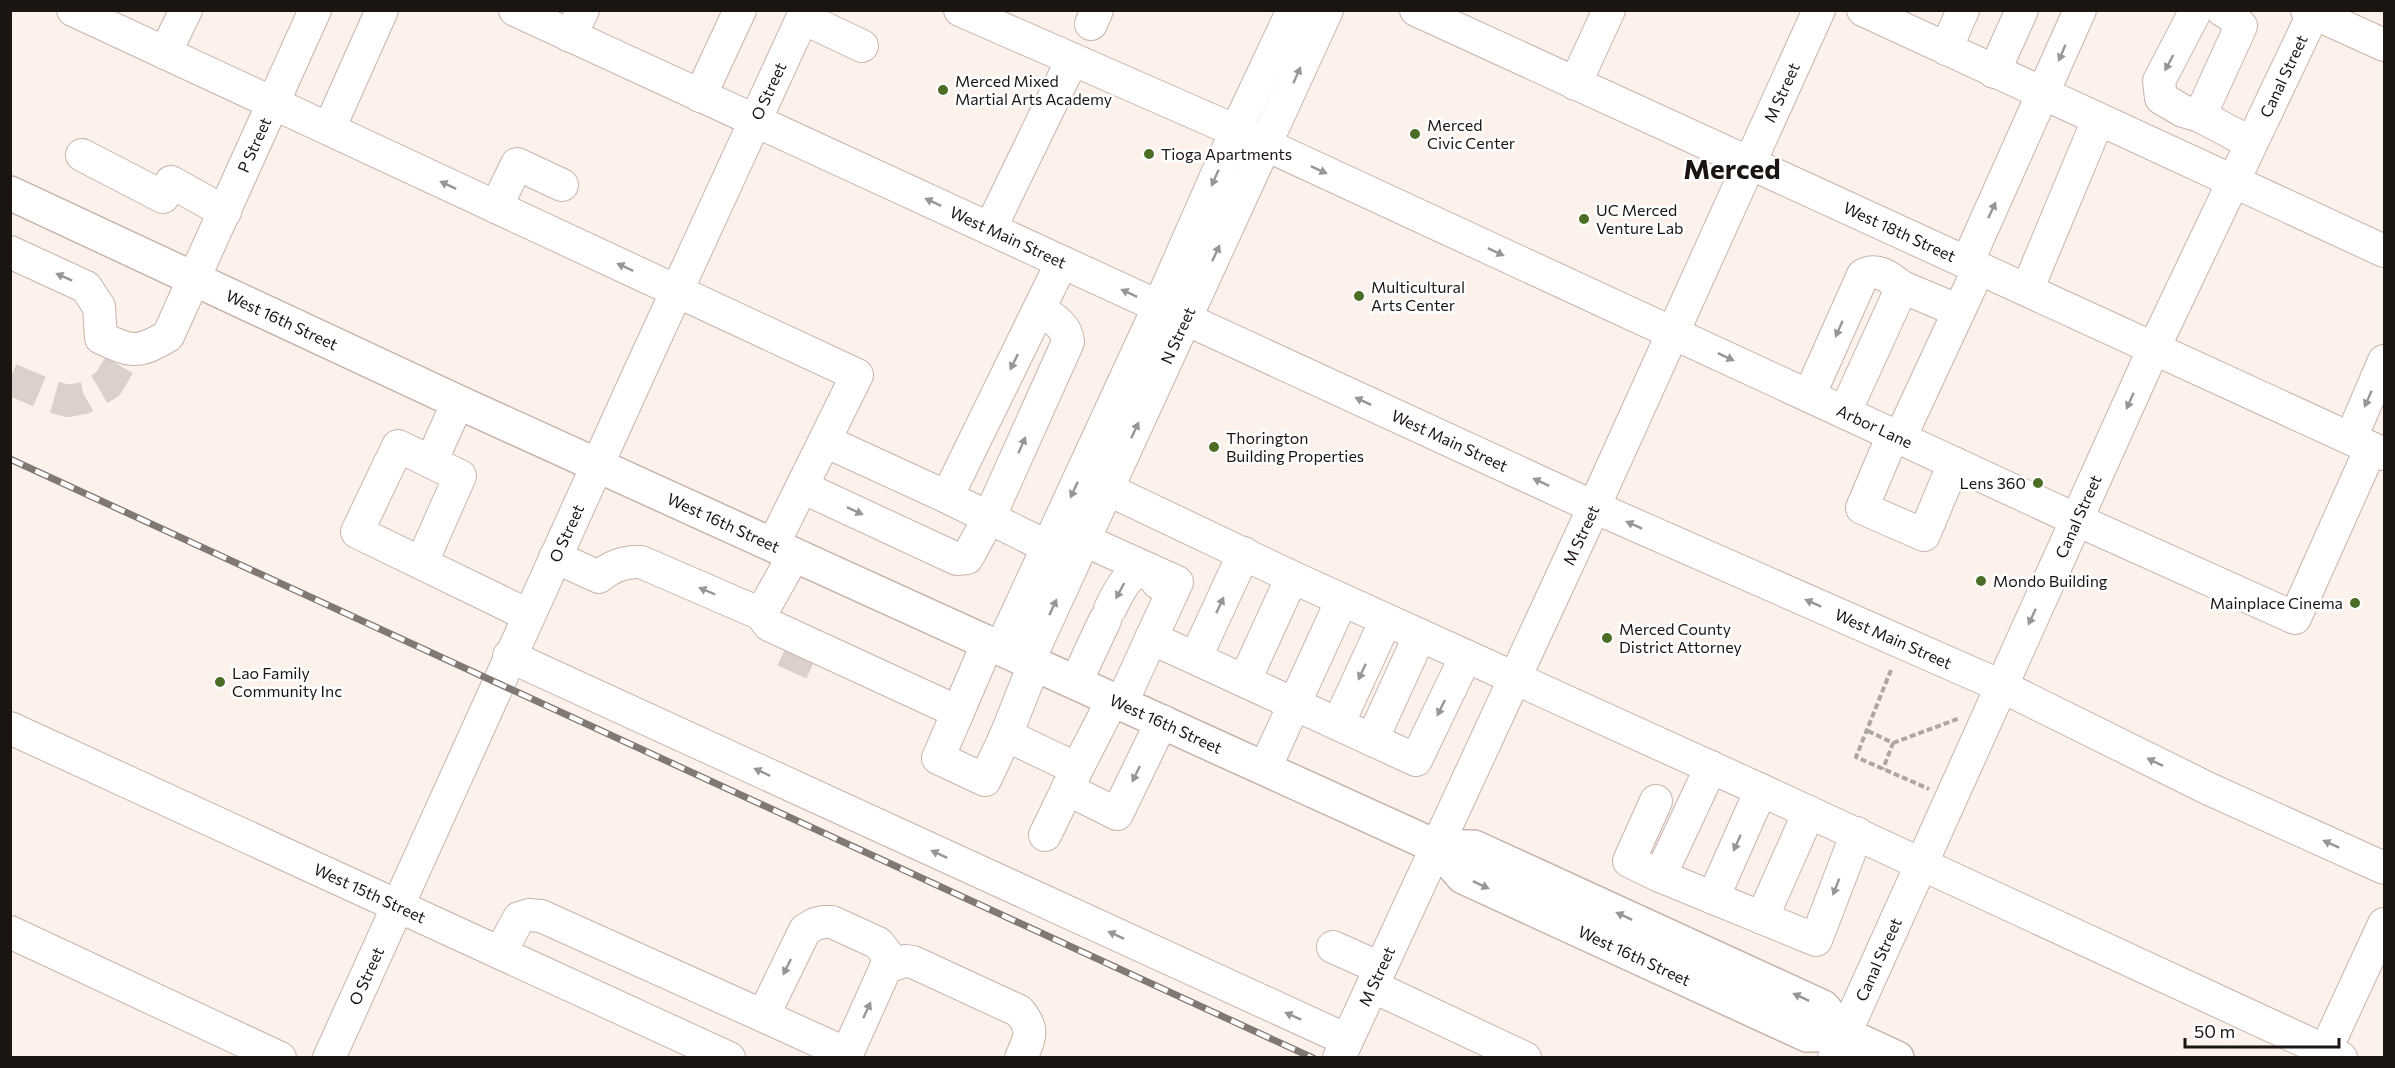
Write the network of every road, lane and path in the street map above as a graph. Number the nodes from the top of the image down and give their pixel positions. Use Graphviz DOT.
graph roads {
  1 [pos="72,10"];
  2 [pos="186,10"];
  3 [pos="315,10"];
  4 [pos="382,10"];
  5 [pos="515,10"];
  6 [pos="740,10"];
  7 [pos="960,10"];
  8 [pos="1293,10"];
  9 [pos="1327,10"];
  10 [pos="1416,10"];
  11 [pos="1609,10"];
  12 [pos="1819,10"];
  13 [pos="1863,10"];
  14 [pos="1963,10"];
  15 [pos="2022,10"];
  16 [pos="2080,10"];
  17 [pos="2196,10"];
  18 [pos="2222,10"];
  19 [pos="2312,12"];
  20 [pos="804,14"];
  21 [pos="999,19"];
  22 [pos="130,22"];
  23 [pos="577,23"];
  24 [pos="2385,45"];
  25 [pos="862,46"];
  26 [pos="1946,49"];
  27 [pos="165,53"];
  28 [pos="1072,60"];
  29 [pos="1994,72"];
  30 [pos="1575,84"];
  31 [pos="2044,95"];
  32 [pos="700,96"];
  33 [pos="273,104"];
  34 [pos="2200,116"];
  35 [pos="2098,120"];
  36 [pos="755,121"];
  37 [pos="329,129"];
  38 [pos="1236,131"];
  39 [pos="2251,143"];
  40 [pos="1266,146"];
  41 [pos="82,155"];
  42 [pos="1750,163"];
  43 [pos="2232,182"];
  44 [pos="562,185"];
  45 [pos="10,193"];
  46 [pos="496,207"];
  47 [pos="225,212"];
  48 [pos="990,229"];
  49 [pos="1895,230"];
  50 [pos="2385,251"];
  51 [pos="10,252"];
  52 [pos="1062,262"];
  53 [pos="1973,266"];
  54 [pos="1881,278"];
  55 [pos="194,279"];
  56 [pos="2026,290"];
  57 [pos="678,292"];
  58 [pos="1039,309"];
  59 [pos="1959,311"];
  60 [pos="1172,312"];
  61 [pos="1672,333"];
  62 [pos="2154,348"];
  63 [pos="2385,361"];
  64 [pos="1809,396"];
  65 [pos="458,402"];
  66 [pos="1845,412"];
  67 [pos="1897,436"];
  68 [pos="825,441"];
  69 [pos="2369,446"];
  70 [pos="431,462"];
  71 [pos="1954,463"];
  72 [pos="598,466"];
  73 [pos="802,487"];
  74 [pos="1107,489"];
  75 [pos="947,497"];
  76 [pos="1594,507"];
  77 [pos="989,518"];
  78 [pos="2077,520"];
  79 [pos="1084,540"];
  80 [pos="1048,547"];
  81 [pos="784,550"];
  82 [pos="1244,554"];
  83 [pos="555,557"];
  84 [pos="422,562"];
  85 [pos="1292,577"];
  86 [pos="1342,600"];
  87 [pos="528,615"];
  88 [pos="1386,620"];
  89 [pos="772,630"];
  90 [pos="1420,635"];
  91 [pos="1151,638"];
  92 [pos="1013,653"];
  93 [pos="509,656"];
  94 [pos="1466,656"];
  95 [pos="1196,657"];
  96 [pos="850,663"];
  97 [pos="813,664"];
  98 [pos="1137,668"];
  99 [pos="1891,670"];
  100 [pos="1515,677"];
  101 [pos="1245,680"];
  102 [pos="1076,682"];
  103 [pos="2001,686"];
  104 [pos="1117,700"];
  105 [pos="1294,703"];
  106 [pos="958,712"];
  107 [pos="1162,721"];
  108 [pos="1338,724"];
  109 [pos="1984,724"];
  110 [pos="10,728"];
  111 [pos="1868,731"];
  112 [pos="1006,735"];
  113 [pos="1372,740"];
  114 [pos="1893,743"];
  115 [pos="1712,767"];
  116 [pos="1265,768"];
  117 [pos="1883,769"];
  118 [pos="1072,779"];
  119 [pos="1761,790"];
  120 [pos="1952,799"];
  121 [pos="1656,801"];
  122 [pos="1809,812"];
  123 [pos="1857,833"];
  124 [pos="1045,835"];
  125 [pos="1437,847"];
  126 [pos="1922,864"];
  127 [pos="2385,868"];
  128 [pos="1660,876"];
  129 [pos="1713,898"];
  130 [pos="397,907"];
  131 [pos="1762,918"];
  132 [pos="2385,924"];
  133 [pos="10,932"];
  134 [pos="1333,947"];
  135 [pos="500,953"];
  136 [pos="886,967"];
  137 [pos="1376,977"];
  138 [pos="768,1011"];
  139 [pos="1839,1046"];
  140 [pos="1025,1047"];
  141 [pos="1343,1049"];
  142 [pos="2329,1055"];
  143 [pos="846,1056"];
  144 [pos="280,1058"];
  145 [pos="328,1058"];
  146 [pos="729,1058"];
  147 [pos="1525,1058"];
  148 [pos="1897,1058"];
  1 -- 22 [label="street"];
  2 -- 27 [label="street"];
  3 -- 33 [label="street, P Street"];
  4 -- 37 [label="street"];
  5 -- 23 [label="street, West Main Street"];
  6 -- 32 [label="street"];
  7 -- 21 [label="street, Arbor Lane"];
  8 -- 38 [label="street, N Street"];
  40 -- 9 [label="street, N Street, one-way"];
  10 -- 30 [label="street, West 18th Street"];
  11 -- 30 [label="street"];
  12 -- 42 [label="street, M Street"];
  13 -- 26 [label="street"];
  14 -- 26 [label="street"];
  15 -- 29 [label="street"];
  16 -- 31 [label="street, one-way"];
  17 -- 34 [label="street, one-way"];
  18 -- 34 [label="street"];
  19 -- 24 [label="street"];
  19 -- 39 [label="street, Canal Street"];
  20 -- 25 [label="street"];
  20 -- 36 [label="street, O Street"];
  21 -- 28 [label="street, Arbor Lane"];
  22 -- 27 [label="street"];
  23 -- 32 [label="street, West Main Street"];
  26 -- 29 [label="street"];
  27 -- 33 [label="street"];
  28 -- 38 [label="street, Arbor Lane"];
  28 -- 48 [label="street"];
  29 -- 31 [label="street"];
  30 -- 42 [label="street, West 18th Street"];
  31 -- 35 [label="street"];
  53 -- 31 [label="street, one-way"];
  32 -- 36 [label="street, West Main Street"];
  33 -- 37 [label="street"];
  33 -- 47 [label="street, P Street"];
  34 -- 39 [label="street"];
  35 -- 43 [label="street"];
  35 -- 56 [label="street"];
  48 -- 36 [label="street, West Main Street, one-way"];
  36 -- 57 [label="street, O Street"];
  46 -- 37 [label="street, one-way"];
  38 -- 40 [label="street, Arbor Lane"];
  38 -- 60 [label="street, N Street, one-way"];
  39 -- 43 [label="street, Canal Street"];
  60 -- 40 [label="street, N Street, one-way"];
  40 -- 61 [label="street, Arbor Lane, one-way"];
  41 -- 47 [label="street"];
  42 -- 49 [label="street, West 18th Street"];
  42 -- 61 [label="street, M Street"];
  43 -- 50 [label="street"];
  43 -- 62 [label="street, Canal Street"];
  44 -- 46 [label="street"];
  45 -- 55 [label="main road, West 16th Street"];
  57 -- 46 [label="street, one-way"];
  47 -- 55 [label="street, P Street"];
  48 -- 52 [label="street, West Main Street"];
  49 -- 53 [label="street, West 18th Street"];
  49 -- 54 [label="street"];
  55 -- 51 [label="street, P Street, one-way"];
  52 -- 58 [label="street"];
  60 -- 52 [label="street, West Main Street, one-way"];
  53 -- 56 [label="street, West 18th Street"];
  53 -- 59 [label="street"];
  54 -- 59 [label="street"];
  54 -- 64 [label="street, one-way"];
  54 -- 66 [label="street"];
  55 -- 65 [label="main road, West 16th Street"];
  56 -- 62 [label="street, West 18th Street"];
  57 -- 68 [label="street"];
  57 -- 72 [label="street, O Street"];
  58 -- 75 [label="street, one-way"];
  77 -- 58 [label="street, one-way"];
  59 -- 67 [label="street"];
  74 -- 60 [label="street, N Street, one-way"];
  76 -- 60 [label="street, West Main Street, one-way"];
  60 -- 80 [label="street, N Street, one-way"];
  61 -- 64 [label="street, Arbor Lane, one-way"];
  61 -- 76 [label="street, M Street"];
  62 -- 69 [label="street, West 18th Street"];
  62 -- 78 [label="street, Canal Street, one-way"];
  63 -- 69 [label="street, one-way"];
  64 -- 66 [label="street, Arbor Lane"];
  65 -- 70 [label="street"];
  65 -- 72 [label="main road, West 16th Street"];
  66 -- 67 [label="street, Arbor Lane"];
  67 -- 71 [label="street, Arbor Lane"];
  67 -- 71 [label="street"];
  68 -- 73 [label="street"];
  68 -- 75 [label="street"];
  69 -- 78 [label="street, Arbor Lane"];
  70 -- 84 [label="street"];
  70 -- 84 [label="street"];
  71 -- 78 [label="street, Arbor Lane"];
  72 -- 81 [label="main road, West 16th Street"];
  72 -- 83 [label="street, O Street"];
  73 -- 77 [label="street, one-way"];
  73 -- 81 [label="street"];
  74 -- 79 [label="street, N Street"];
  74 -- 82 [label="street"];
  75 -- 77 [label="street"];
  76 -- 100 [label="street, M Street"];
  103 -- 76 [label="street, West Main Street, one-way"];
  77 -- 80 [label="street"];
  78 -- 103 [label="street, Canal Street, one-way"];
  79 -- 91 [label="street"];
  92 -- 79 [label="street, N Street, one-way"];
  80 -- 92 [label="street, N Street"];
  81 -- 89 [label="street"];
  81 -- 92 [label="main road, West 16th Street"];
  82 -- 85 [label="street"];
  95 -- 82 [label="street, one-way"];
  83 -- 87 [label="street, O Street"];
  89 -- 83 [label="street, one-way"];
  84 -- 87 [label="street"];
  85 -- 86 [label="street"];
  85 -- 101 [label="street"];
  86 -- 88 [label="street"];
  86 -- 105 [label="street"];
  87 -- 93 [label="street, O Street"];
  88 -- 90 [label="street"];
  88 -- 108 [label="street, one-way"];
  89 -- 96 [label="street"];
  90 -- 94 [label="street"];
  90 -- 113 [label="street"];
  91 -- 95 [label="street"];
  91 -- 98 [label="street"];
  92 -- 102 [label="main road, West 16th Street"];
  92 -- 106 [label="street"];
  92 -- 112 [label="street"];
  93 -- 130 [label="street, O Street"];
  141 -- 93 [label="street, one-way"];
  94 -- 100 [label="street"];
  94 -- 113 [label="street, one-way"];
  95 -- 101 [label="street"];
  96 -- 97 [label="street"];
  96 -- 106 [label="street"];
  98 -- 102 [label="street, one-way"];
  98 -- 104 [label="street"];
  99 -- 111 [label="path"];
  100 -- 115 [label="street"];
  100 -- 125 [label="street, M Street"];
  101 -- 105 [label="street"];
  102 -- 104 [label="main road, West 16th Street"];
  103 -- 109 [label="street, Canal Street"];
  127 -- 103 [label="street, West Main Street, one-way"];
  104 -- 107 [label="main road, West 16th Street"];
  104 -- 118 [label="street"];
  105 -- 108 [label="street"];
  105 -- 116 [label="street"];
  106 -- 112 [label="street"];
  107 -- 116 [label="main road, West 16th Street"];
  107 -- 118 [label="street, one-way"];
  108 -- 113 [label="street"];
  109 -- 114 [label="path"];
  109 -- 120 [label="street, Canal Street"];
  110 -- 130 [label="street, West 15th Street"];
  111 -- 114 [label="path"];
  111 -- 117 [label="path"];
  112 -- 118 [label="street"];
  114 -- 117 [label="path"];
  115 -- 119 [label="street"];
  115 -- 128 [label="street"];
  116 -- 125 [label="main road, West 16th Street"];
  117 -- 120 [label="path"];
  118 -- 124 [label="street"];
  119 -- 122 [label="street"];
  119 -- 129 [label="street, one-way"];
  120 -- 126 [label="street, Canal Street"];
  121 -- 128 [label="street"];
  122 -- 123 [label="street"];
  122 -- 131 [label="street"];
  123 -- 126 [label="street"];
  123 -- 131 [label="street, one-way"];
  125 -- 137 [label="street, M Street"];
  125 -- 139 [label="main road, West 16th Street"];
  126 -- 139 [label="street, Canal Street"];
  126 -- 142 [label="street"];
  128 -- 129 [label="street"];
  129 -- 131 [label="street"];
  130 -- 135 [label="street, West 15th Street"];
  130 -- 145 [label="street, O Street"];
  132 -- 142 [label="street"];
  133 -- 144 [label="street"];
  134 -- 137 [label="street"];
  135 -- 138 [label="street"];
  135 -- 146 [label="street, West 15th Street"];
  136 -- 138 [label="street, one-way"];
  136 -- 140 [label="street"];
  143 -- 136 [label="street, one-way"];
  137 -- 141 [label="street, M Street"];
  137 -- 147 [label="street"];
  138 -- 143 [label="street"];
  139 -- 148 [label="main road, West 16th Street"];
}
